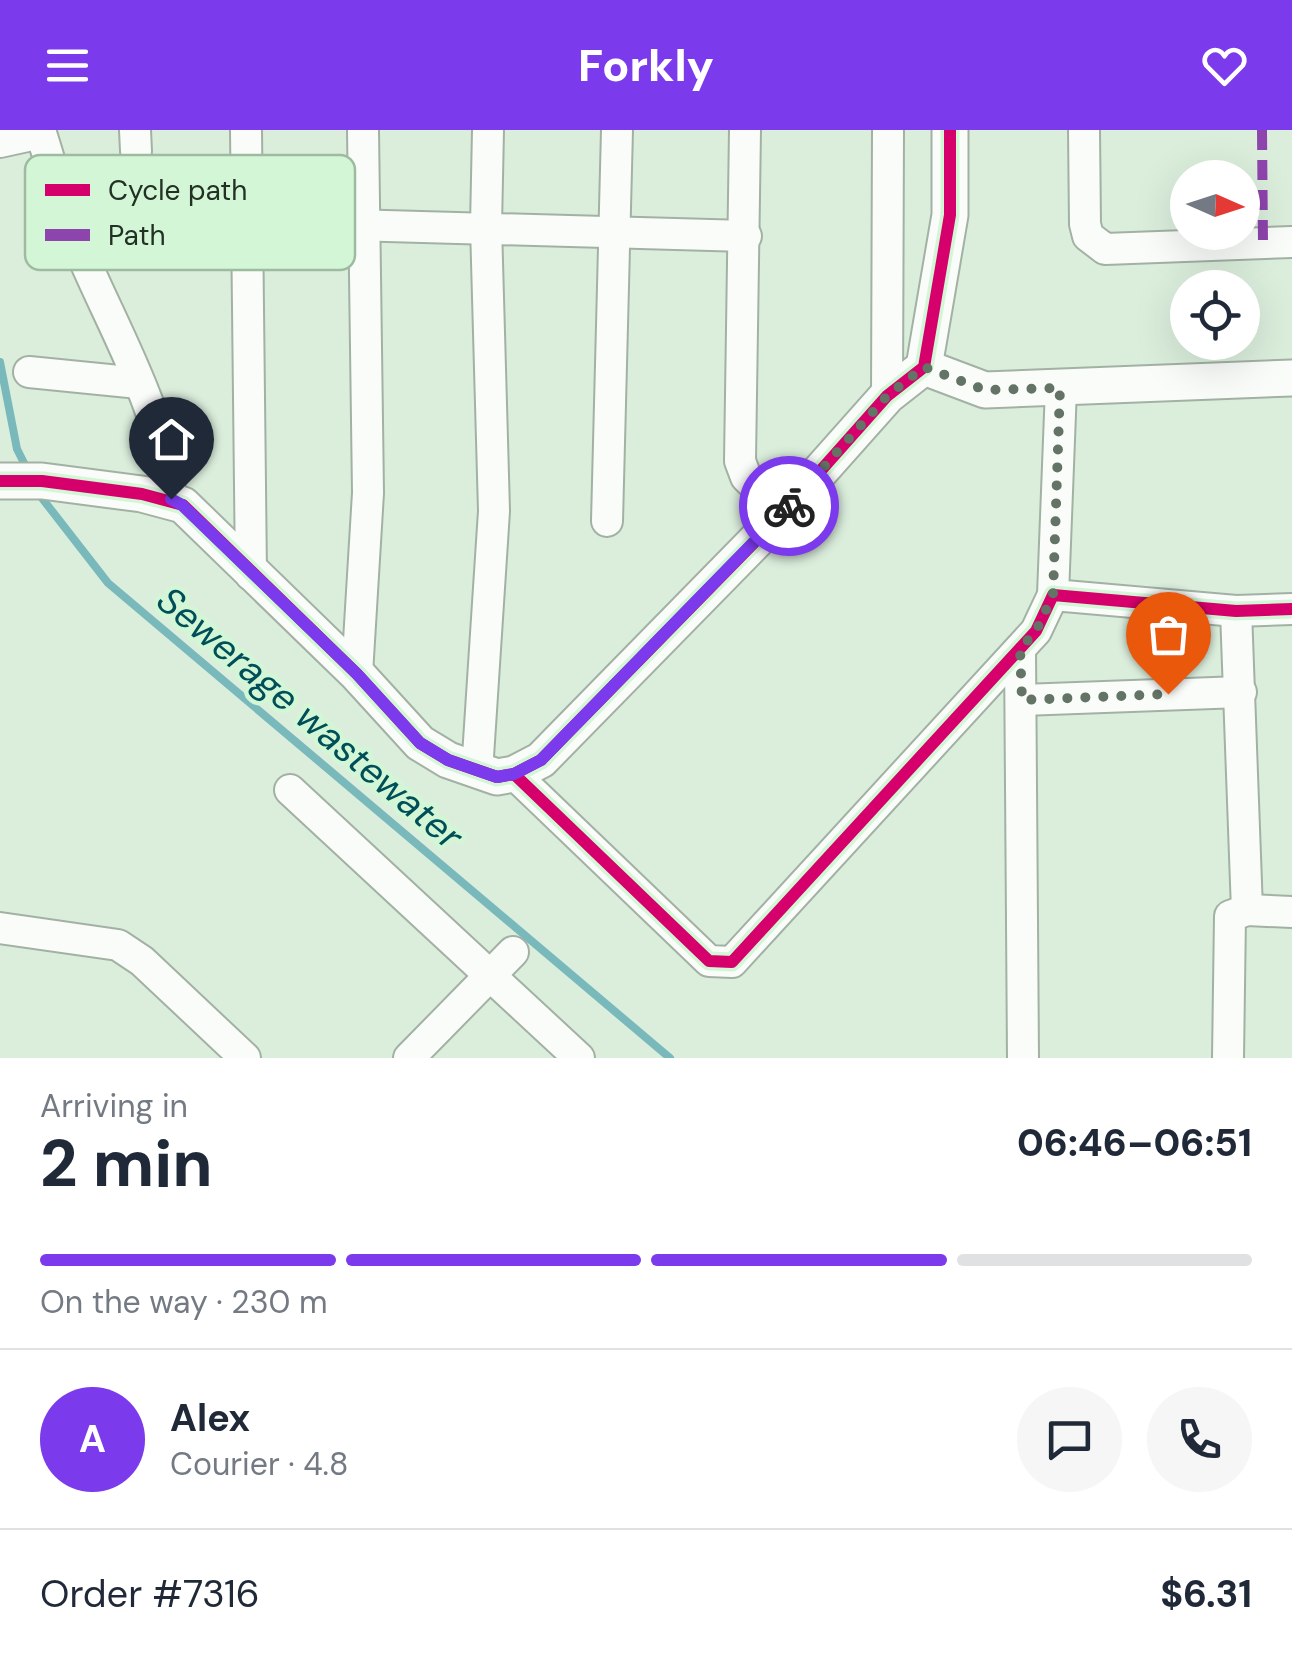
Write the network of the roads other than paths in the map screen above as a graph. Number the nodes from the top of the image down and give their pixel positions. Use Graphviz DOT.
graph roads {
  1 [pos="363,130"];
  2 [pos="488,130"];
  3 [pos="618,130"];
  4 [pos="745,130"];
  5 [pos="888,130"];
  6 [pos="950,130"];
  7 [pos="1084,130"];
  8 [pos="40,131"];
  9 [pos="0,142"];
  10 [pos="48,155"];
  11 [pos="355,225"];
  12 [pos="367,225"];
  13 [pos="486,226"];
  14 [pos="612,232"];
  15 [pos="746,236"];
  16 [pos="1292,242"];
  17 [pos="89,270"];
  18 [pos="247,270"];
  19 [pos="924,367"];
  20 [pos="28,372"];
  21 [pos="1292,378"];
  22 [pos="138,383"];
  23 [pos="1060,388"];
  24 [pos="887,396"];
  25 [pos="21,482"];
  26 [pos="171,499"];
  27 [pos="783,513"];
  28 [pos="607,521"];
  29 [pos="251,575"];
  30 [pos="1053,595"];
  31 [pos="1292,610"];
  32 [pos="1236,611"];
  33 [pos="1020,649"];
  34 [pos="357,674"];
  35 [pos="1241,692"];
  36 [pos="1022,700"];
  37 [pos="477,772"];
  38 [pos="514,774"];
  39 [pos="290,790"];
  40 [pos="1246,910"];
  41 [pos="1292,912"];
  42 [pos="0,928"];
  43 [pos="513,952"];
  44 [pos="490,976"];
  45 [pos="245,1058"];
  46 [pos="409,1058"];
  47 [pos="578,1058"];
  48 [pos="1023,1058"];
  49 [pos="1228,1058"];
  1 -- 12 [label="street"];
  2 -- 13 [label="street"];
  3 -- 14 [label="street"];
  4 -- 15 [label="street"];
  5 -- 24 [label="street"];
  6 -- 19 [label="street"];
  7 -- 16 [label="street"];
  8 -- 9 [label="street"];
  8 -- 10 [label="street"];
  11 -- 12 [label="street"];
  12 -- 13 [label="street"];
  12 -- 34 [label="street"];
  13 -- 14 [label="street"];
  13 -- 37 [label="street"];
  14 -- 15 [label="street"];
  14 -- 28 [label="street"];
  15 -- 27 [label="street"];
  17 -- 22 [label="street"];
  18 -- 29 [label="street"];
  19 -- 23 [label="street"];
  19 -- 24 [label="street"];
  20 -- 22 [label="street"];
  21 -- 23 [label="street"];
  22 -- 26 [label="street"];
  23 -- 30 [label="street"];
  24 -- 27 [label="street"];
  25 -- 26 [label="street"];
  26 -- 29 [label="street"];
  27 -- 38 [label="street"];
  29 -- 34 [label="street"];
  30 -- 32 [label="street"];
  30 -- 33 [label="street"];
  31 -- 32 [label="street"];
  32 -- 35 [label="street"];
  33 -- 36 [label="street"];
  33 -- 38 [label="street"];
  34 -- 37 [label="street"];
  35 -- 36 [label="street"];
  35 -- 40 [label="street"];
  36 -- 48 [label="street"];
  37 -- 38 [label="street"];
  39 -- 44 [label="street"];
  40 -- 41 [label="street"];
  40 -- 49 [label="street"];
  42 -- 45 [label="street"];
  43 -- 44 [label="street"];
  44 -- 46 [label="street"];
  44 -- 47 [label="street"];
}
